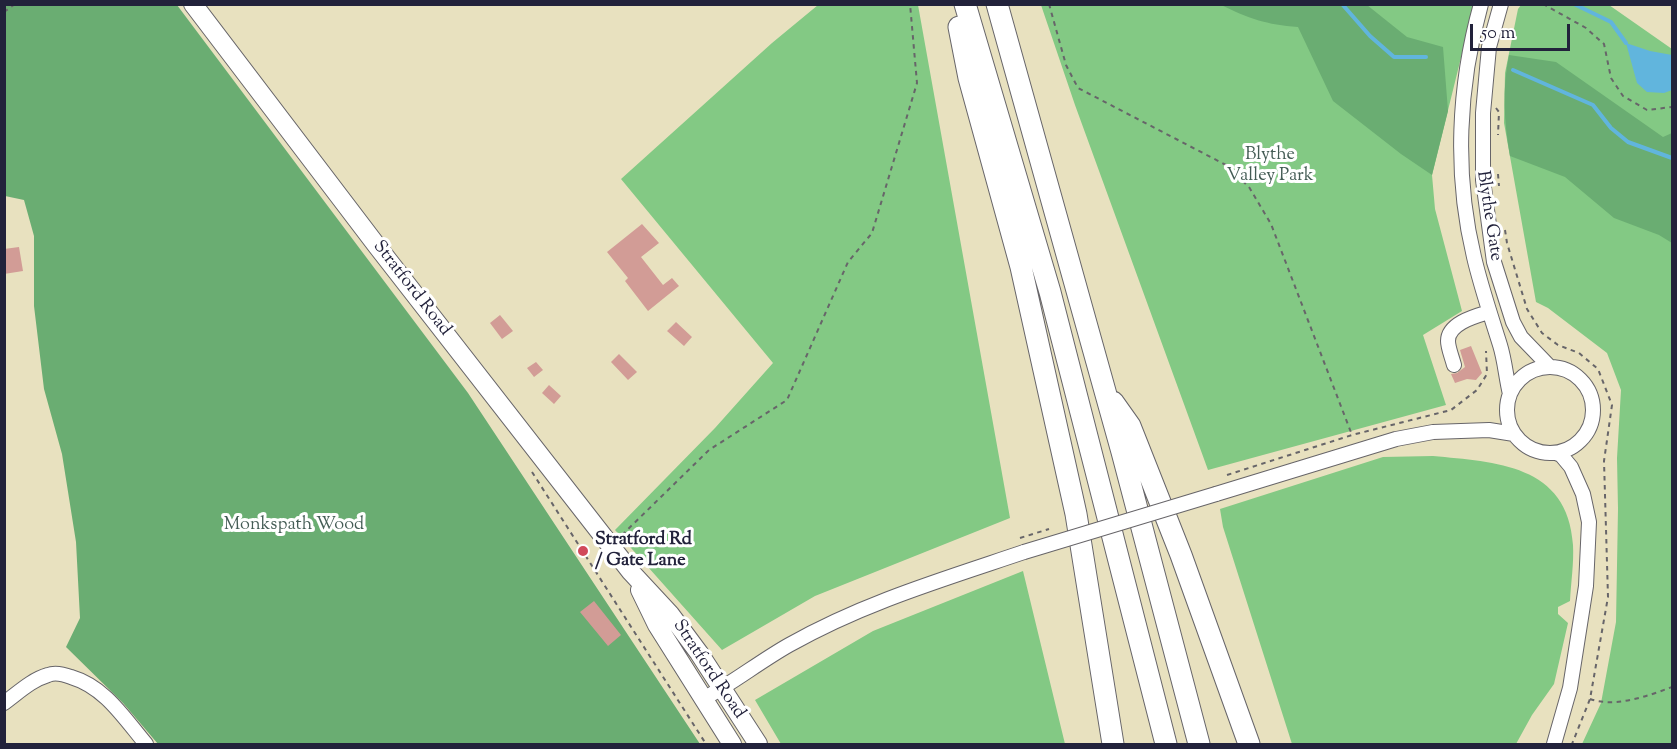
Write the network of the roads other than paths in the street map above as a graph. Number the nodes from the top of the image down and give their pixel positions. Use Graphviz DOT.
graph roads {
  1 [pos="193,4"];
  2 [pos="954,4"];
  3 [pos="964,4"];
  4 [pos="997,4"];
  5 [pos="1481,4"];
  6 [pos="1501,4"];
  7 [pos="1489,312"];
  8 [pos="1454,365"];
  9 [pos="1549,366"];
  10 [pos="1104,389"];
  11 [pos="1509,394"];
  12 [pos="1514,434"];
  13 [pos="1556,453"];
  14 [pos="631,572"];
  15 [pos="721,689"];
  16 [pos="703,699"];
  17 [pos="4,703"];
  18 [pos="146,744"];
  19 [pos="732,744"];
  20 [pos="758,744"];
  21 [pos="1113,744"];
  22 [pos="1166,744"];
  23 [pos="1199,744"];
  24 [pos="1249,744"];
  25 [pos="1554,744"];
  1 -- 14 [label="main road, Stratford Road"];
  2 -- 21 [label="highway"];
  3 -- 22 [label="highway"];
  4 -- 10 [label="highway"];
  5 -- 7 [label="street, Blythe Gate"];
  6 -- 9 [label="street, Blythe Gate"];
  7 -- 8 [label="street"];
  7 -- 11 [label="street, Blythe Gate"];
  9 -- 11 [label="street"];
  9 -- 13 [label="street"];
  10 -- 23 [label="highway"];
  10 -- 24 [label="highway"];
  11 -- 12 [label="street"];
  12 -- 13 [label="street"];
  12 -- 15 [label="street, bridge"];
  13 -- 25 [label="street"];
  14 -- 15 [label="main road, Stratford Road"];
  14 -- 16 [label="main road, Stratford Road"];
  15 -- 16 [label="street"];
  15 -- 20 [label="main road, Stratford Road"];
  16 -- 19 [label="main road, Stratford Road"];
  17 -- 18 [label="street"];
}
